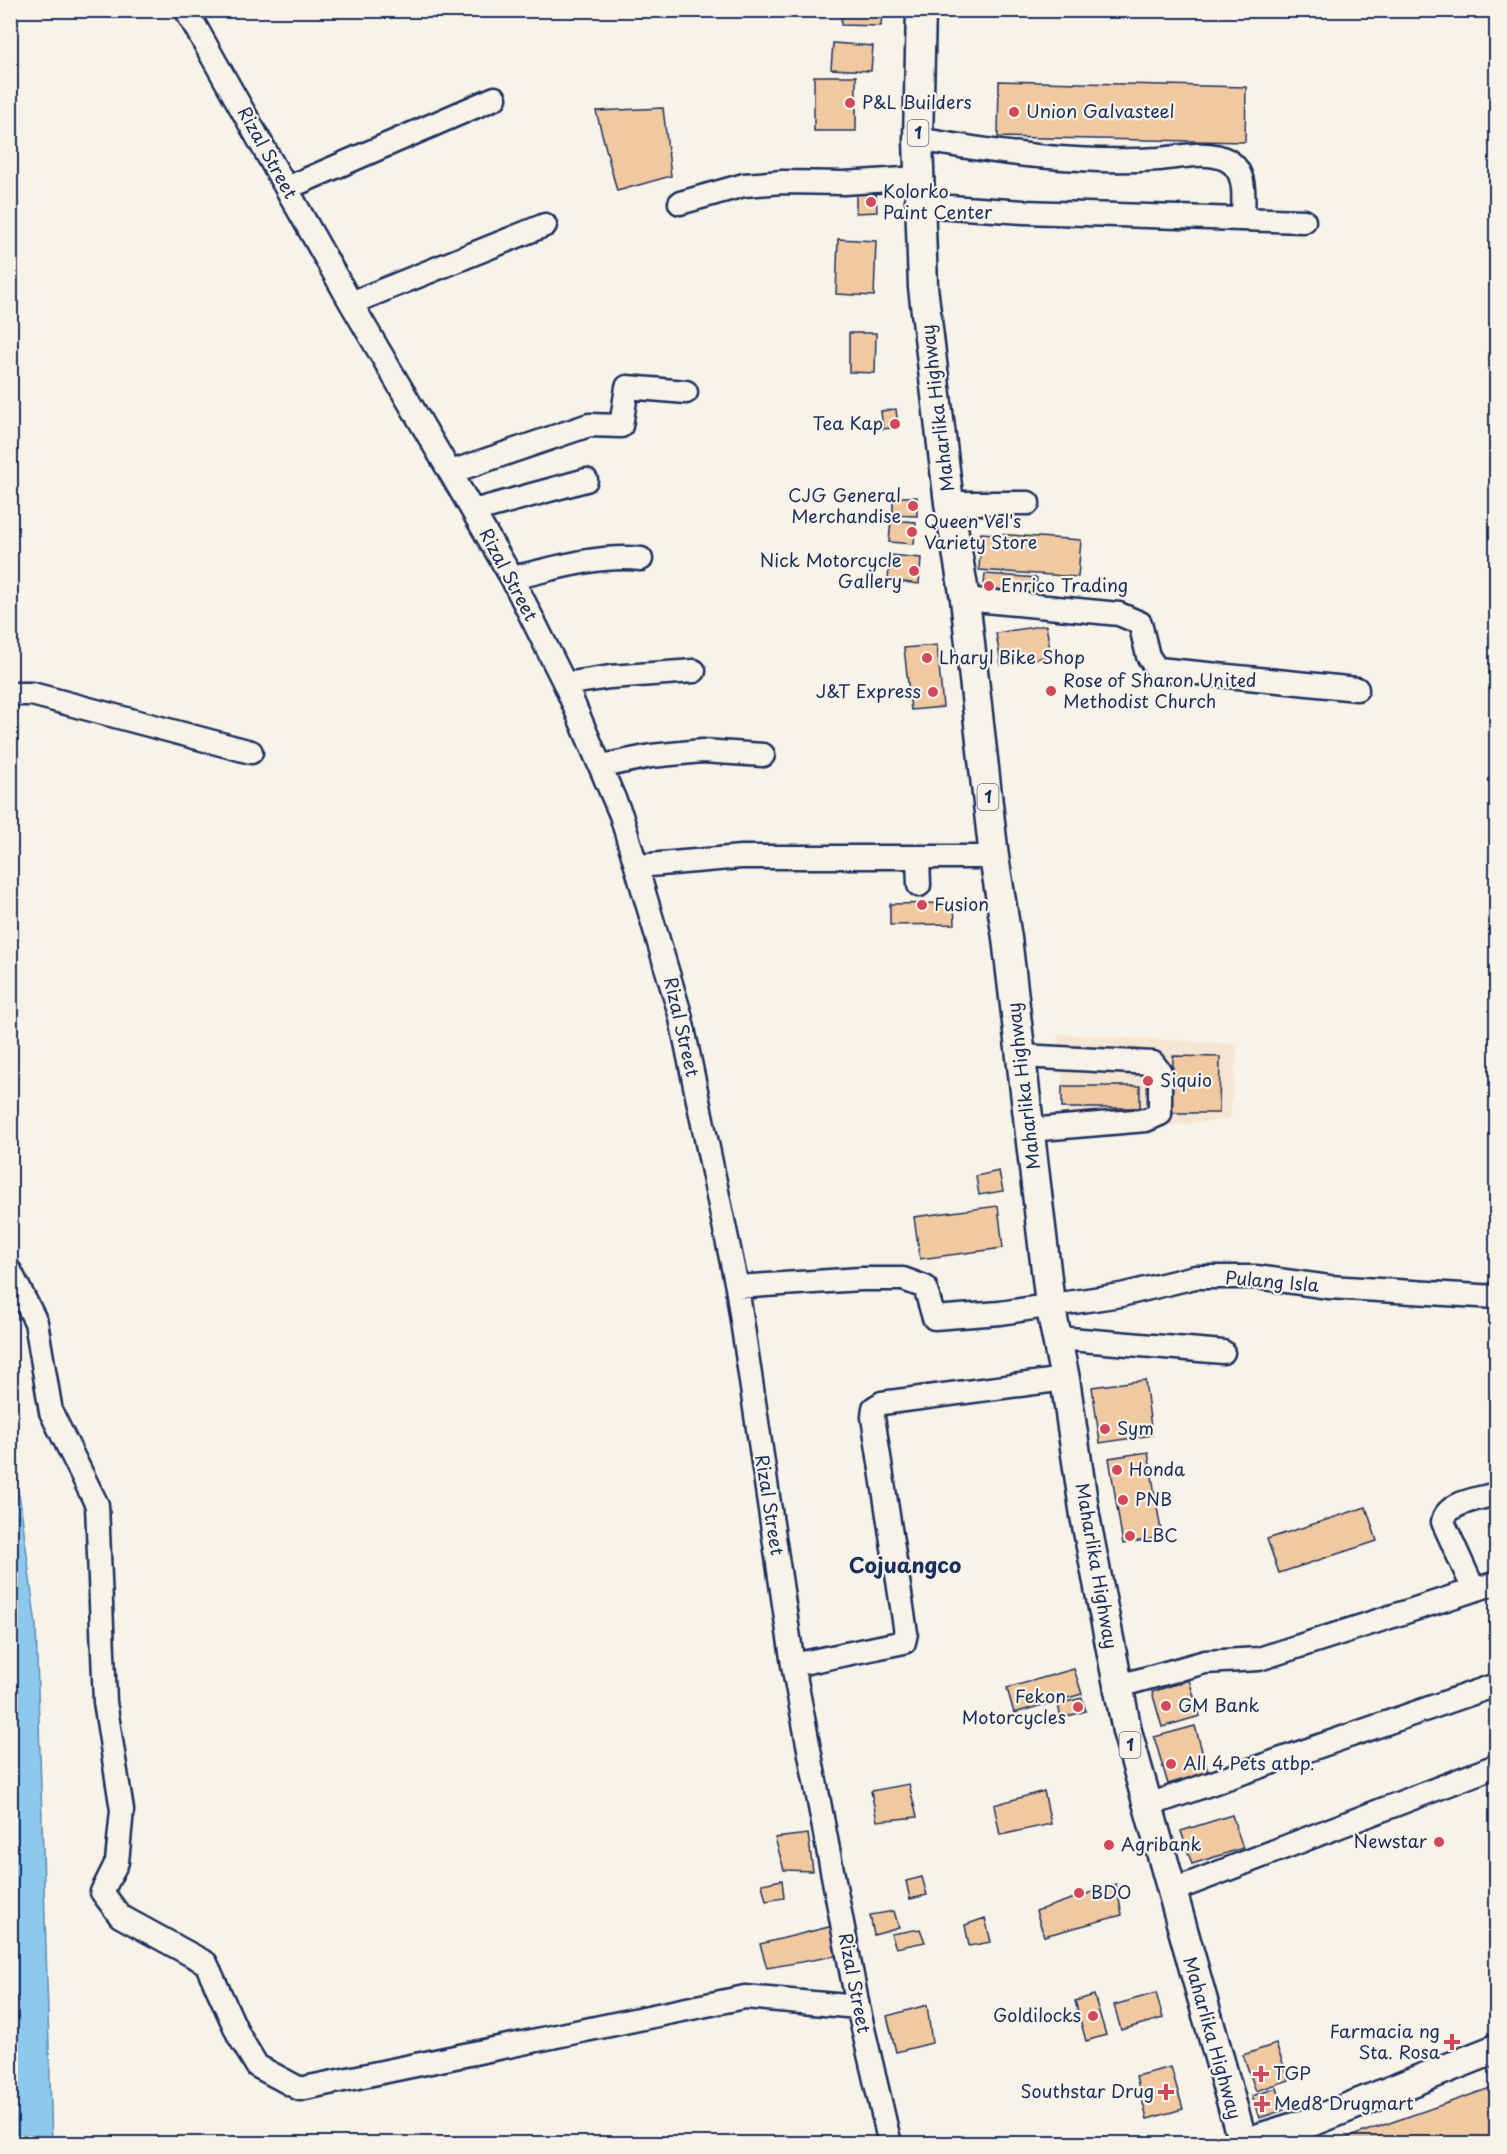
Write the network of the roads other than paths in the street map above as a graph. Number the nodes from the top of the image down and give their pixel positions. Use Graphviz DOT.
graph roads {
  1 [pos="186,10"];
  2 [pos="921,10"];
  3 [pos="495,98"];
  4 [pos="918,139"];
  5 [pos="286,188"];
  6 [pos="919,191"];
  7 [pos="680,202"];
  8 [pos="1243,219"];
  9 [pos="1305,221"];
  10 [pos="545,225"];
  11 [pos="351,303"];
  12 [pos="686,392"];
  13 [pos="451,472"];
  14 [pos="586,480"];
  15 [pos="949,503"];
  16 [pos="1028,503"];
  17 [pos="473,511"];
  18 [pos="641,560"];
  19 [pos="512,578"];
  20 [pos="965,599"];
  21 [pos="694,671"];
  22 [pos="565,684"];
  23 [pos="1357,689"];
  24 [pos="10,694"];
  25 [pos="251,752"];
  26 [pos="764,755"];
  27 [pos="602,766"];
  28 [pos="994,857"];
  29 [pos="918,858"];
  30 [pos="638,866"];
  31 [pos="919,885"];
  32 [pos="1021,1056"];
  33 [pos="1029,1130"];
  34 [pos="10,1271"];
  35 [pos="737,1287"];
  36 [pos="1497,1297"];
  37 [pos="1050,1304"];
  38 [pos="1058,1338"];
  39 [pos="1224,1352"];
  40 [pos="1065,1379"];
  41 [pos="1497,1494"];
  42 [pos="1497,1583"];
  43 [pos="1474,1590"];
  44 [pos="793,1665"];
  45 [pos="1497,1685"];
  46 [pos="1119,1686"];
  47 [pos="1497,1766"];
  48 [pos="1146,1806"];
  49 [pos="1171,1891"];
  50 [pos="858,2007"];
  51 [pos="1497,2049"];
  52 [pos="1242,2143"];
  53 [pos="890,2144"];
  1 -- 5 [label="street, Rizal Street"];
  2 -- 4 [label="main road, Maharlika Highway / 1"];
  3 -- 5 [label="street"];
  4 -- 6 [label="main road, Maharlika Highway / 1"];
  4 -- 8 [label="street"];
  5 -- 11 [label="street, Rizal Street"];
  6 -- 7 [label="street"];
  6 -- 8 [label="street"];
  6 -- 15 [label="main road, Maharlika Highway / 1"];
  8 -- 9 [label="street"];
  10 -- 11 [label="street"];
  11 -- 13 [label="street, Rizal Street"];
  12 -- 13 [label="street"];
  13 -- 17 [label="street, Rizal Street"];
  14 -- 17 [label="street"];
  15 -- 16 [label="street"];
  15 -- 20 [label="main road, Maharlika Highway / 1"];
  17 -- 19 [label="street, Rizal Street"];
  18 -- 19 [label="street"];
  19 -- 22 [label="street, Rizal Street"];
  20 -- 23 [label="street"];
  20 -- 28 [label="main road, Maharlika Highway / 1"];
  21 -- 22 [label="street"];
  22 -- 27 [label="street, Rizal Street"];
  24 -- 25 [label="street"];
  26 -- 27 [label="street"];
  27 -- 30 [label="street, Rizal Street"];
  28 -- 29 [label="street"];
  28 -- 32 [label="main road, Maharlika Highway / 1"];
  29 -- 30 [label="street"];
  29 -- 31 [label="street"];
  30 -- 35 [label="street, Rizal Street"];
  32 -- 33 [label="main road, Maharlika Highway / 1"];
  32 -- 33 [label="street"];
  33 -- 37 [label="main road, Maharlika Highway / 1"];
  34 -- 50 [label="street"];
  35 -- 37 [label="street, Pulang Isla"];
  35 -- 44 [label="street, Rizal Street"];
  36 -- 37 [label="street, Pulang Isla"];
  37 -- 38 [label="main road, Maharlika Highway / 1"];
  38 -- 39 [label="street"];
  38 -- 40 [label="main road, Maharlika Highway / 1"];
  40 -- 44 [label="street"];
  40 -- 46 [label="main road, Maharlika Highway / 1"];
  41 -- 43 [label="street"];
  42 -- 43 [label="street"];
  43 -- 46 [label="street"];
  44 -- 50 [label="street, Rizal Street"];
  45 -- 48 [label="street"];
  46 -- 48 [label="main road, Maharlika Highway / 1"];
  47 -- 49 [label="street"];
  48 -- 49 [label="main road, Maharlika Highway / 1"];
  49 -- 52 [label="main road, Maharlika Highway / 1"];
  50 -- 53 [label="street, Rizal Street"];
  51 -- 52 [label="main road"];
}
